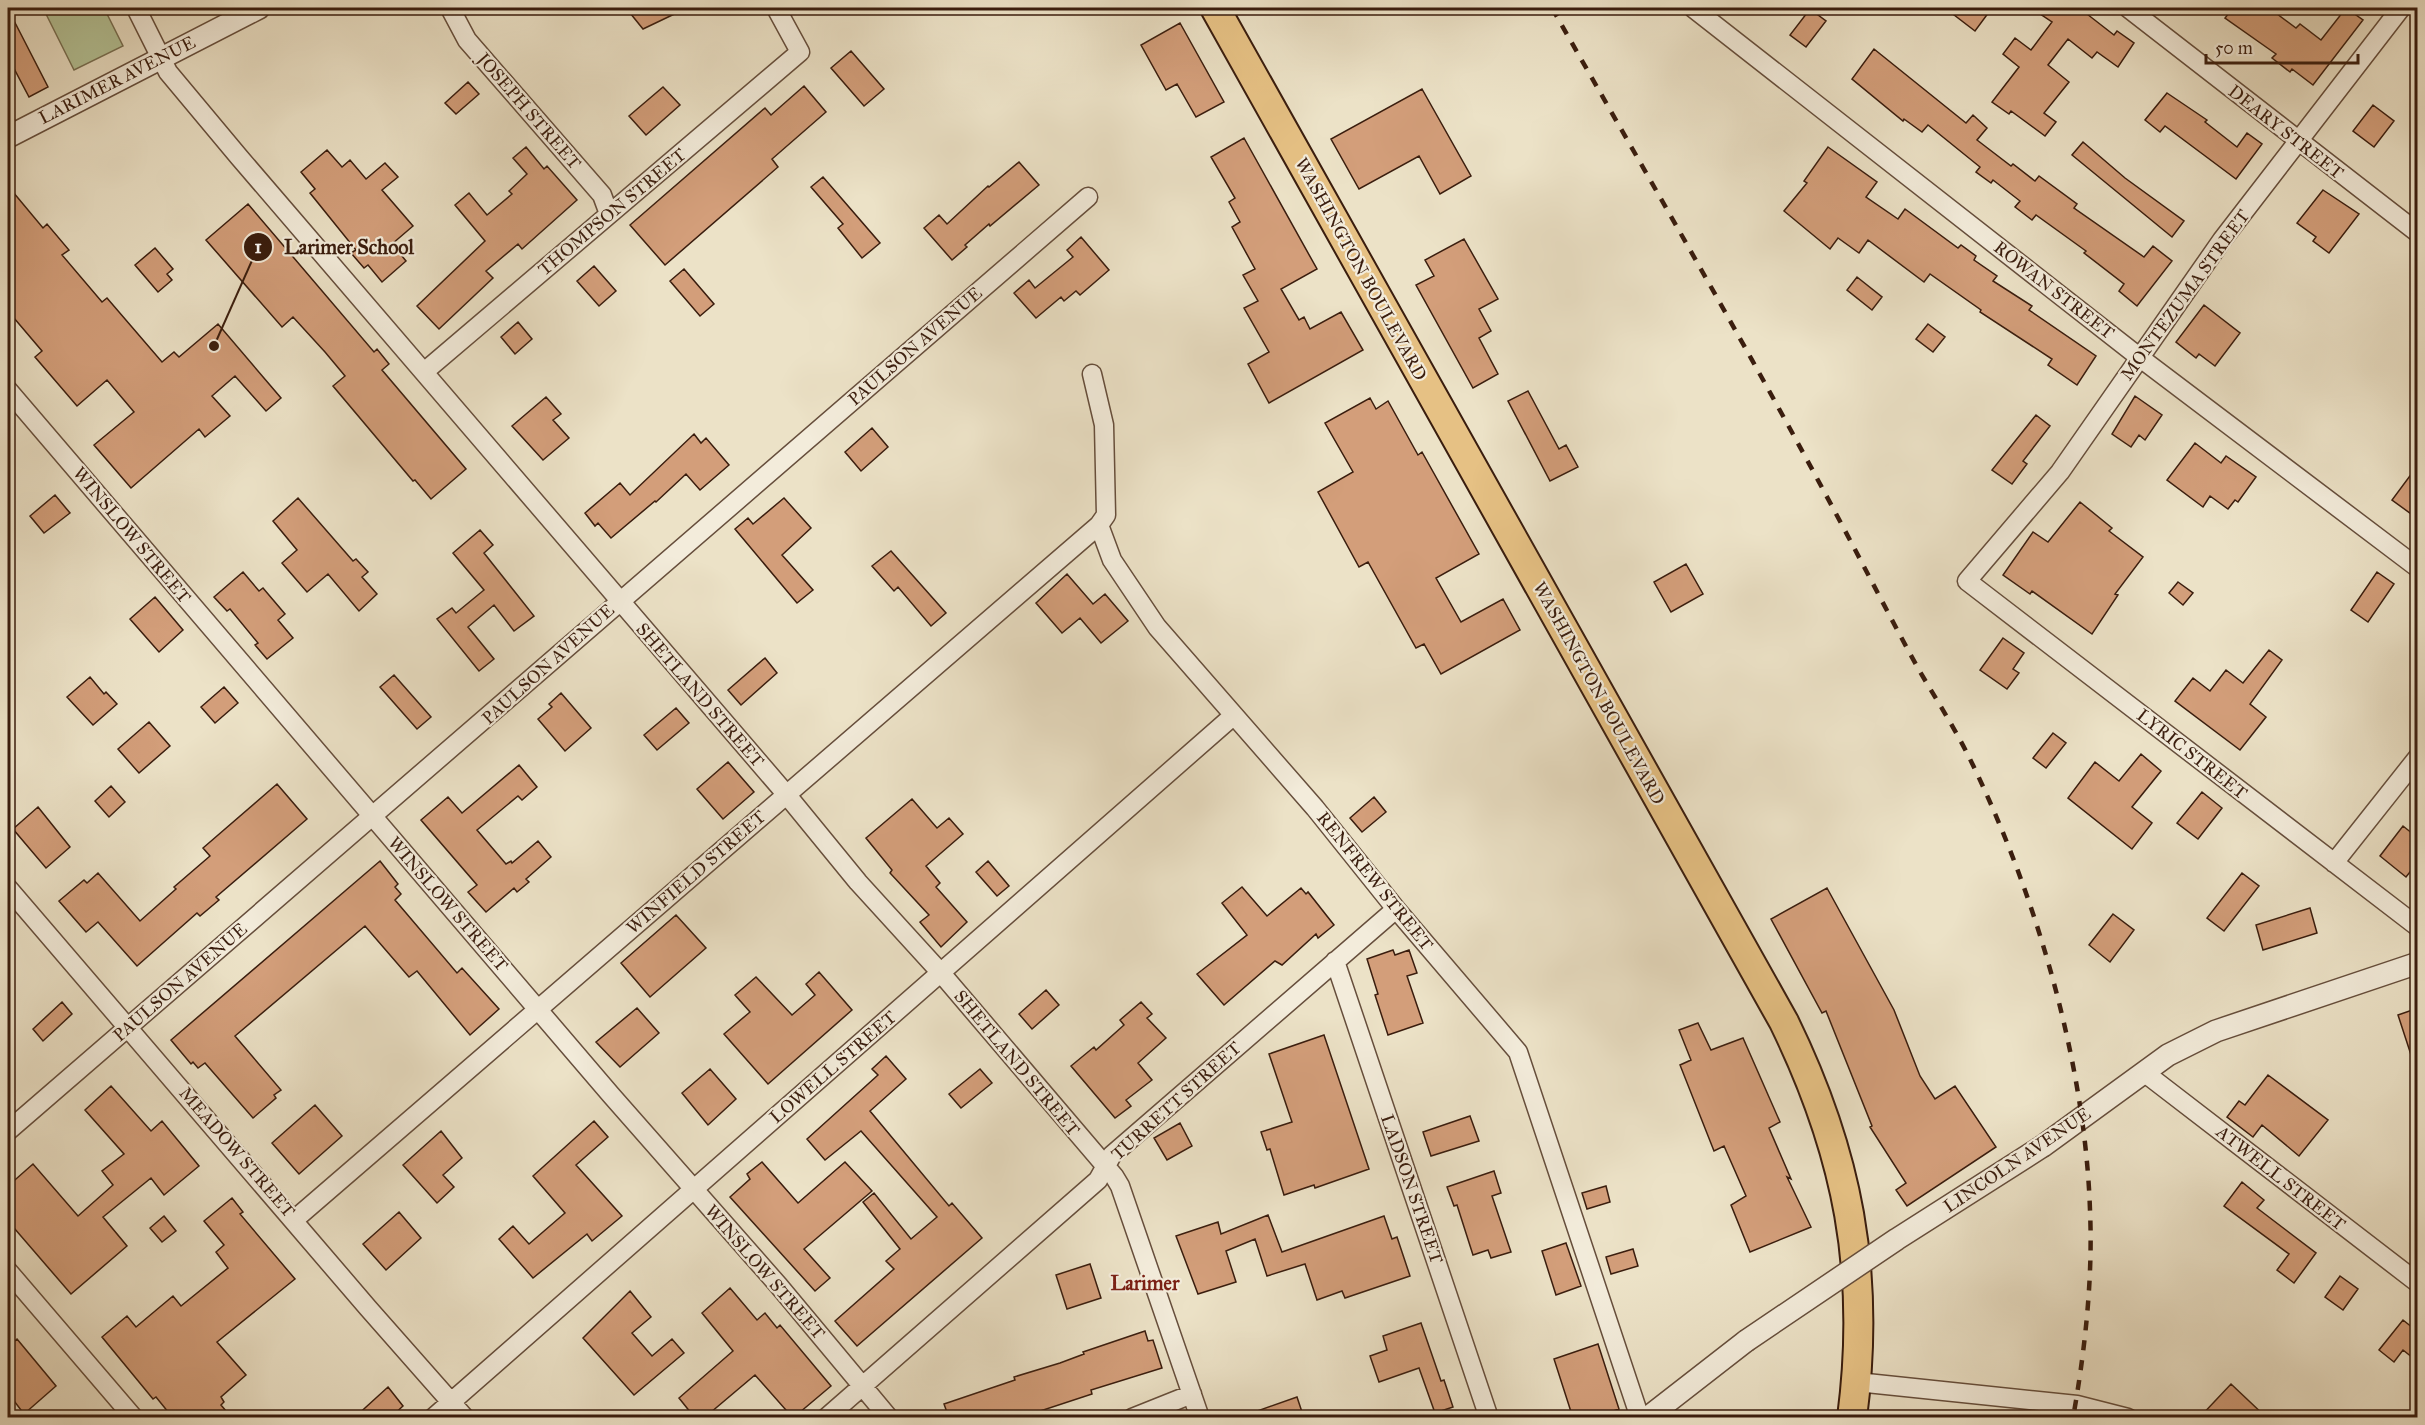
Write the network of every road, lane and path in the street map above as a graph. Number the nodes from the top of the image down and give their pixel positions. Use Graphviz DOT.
graph roads {
  1 [pos="136,8"];
  2 [pos="259,8"];
  3 [pos="450,8"];
  4 [pos="776,8"];
  5 [pos="1215,8"];
  6 [pos="1693,8"];
  7 [pos="2128,8"];
  8 [pos="2402,8"];
  9 [pos="162,57"];
  10 [pos="8,137"];
  11 [pos="2297,141"];
  12 [pos="1088,197"];
  13 [pos="609,214"];
  14 [pos="2418,233"];
  15 [pos="2139,357"];
  16 [pos="424,372"];
  17 [pos="1092,374"];
  18 [pos="8,390"];
  19 [pos="1099,525"];
  20 [pos="2418,568"];
  21 [pos="1967,581"];
  22 [pos="619,601"];
  23 [pos="1233,716"];
  24 [pos="2418,757"];
  25 [pos="786,794"];
  26 [pos="373,817"];
  27 [pos="2334,863"];
  28 [pos="8,888"];
  29 [pos="1396,909"];
  30 [pos="2418,927"];
  31 [pos="1335,961"];
  32 [pos="2418,963"];
  33 [pos="941,973"];
  34 [pos="539,1011"];
  35 [pos="128,1026"];
  36 [pos="2145,1073"];
  37 [pos="8,1131"];
  38 [pos="1105,1167"];
  39 [pos="694,1189"];
  40 [pos="294,1220"];
  41 [pos="8,1271"];
  42 [pos="2418,1283"];
  43 [pos="1857,1383"];
  44 [pos="862,1387"];
  45 [pos="1192,1394"];
  46 [pos="451,1401"];
  47 [pos="134,1418"];
  48 [pos="433,1418"];
  49 [pos="465,1418"];
  50 [pos="826,1418"];
  51 [pos="889,1418"];
  52 [pos="1132,1418"];
  53 [pos="1200,1418"];
  54 [pos="1489,1418"];
  55 [pos="1640,1418"];
  56 [pos="1647,1418"];
  57 [pos="1852,1418"];
  58 [pos="2128,1418"];
  1 -- 9 [label="street, SHETLAND STREET"];
  2 -- 9 [label="street, LARIMER AVENUE"];
  3 -- 13 [label="street, JOSEPH STREET"];
  4 -- 13 [label="street, THOMPSON STREET"];
  5 -- 43 [label="highway, WASHINGTON BOULEVARD"];
  6 -- 15 [label="street, ROWAN STREET"];
  7 -- 11 [label="street, DEARY STREET"];
  8 -- 11 [label="street, MONTEZUMA STREET"];
  9 -- 10 [label="street, LARIMER AVENUE"];
  9 -- 16 [label="street, SHETLAND STREET"];
  11 -- 14 [label="street, DEARY STREET"];
  11 -- 15 [label="street, MONTEZUMA STREET"];
  12 -- 22 [label="street, PAULSON AVENUE"];
  13 -- 16 [label="street, THOMPSON STREET"];
  15 -- 20 [label="street, ROWAN STREET"];
  15 -- 21 [label="street, MONTEZUMA STREET"];
  16 -- 22 [label="street, SHETLAND STREET"];
  17 -- 19 [label="street"];
  18 -- 26 [label="street, WINSLOW STREET"];
  19 -- 23 [label="street, RENFREW STREET"];
  19 -- 25 [label="street, WINFIELD STREET"];
  21 -- 27 [label="street, LYRIC STREET"];
  22 -- 25 [label="street, SHETLAND STREET"];
  22 -- 26 [label="street, PAULSON AVENUE"];
  23 -- 29 [label="street, RENFREW STREET"];
  23 -- 33 [label="street, LOWELL STREET"];
  24 -- 27 [label="street"];
  25 -- 33 [label="street, SHETLAND STREET"];
  25 -- 34 [label="street, WINFIELD STREET"];
  26 -- 34 [label="street, WINSLOW STREET"];
  26 -- 35 [label="street, PAULSON AVENUE"];
  27 -- 30 [label="street, LYRIC STREET"];
  28 -- 35 [label="street, MEADOW STREET"];
  29 -- 31 [label="street, TURRETT STREET"];
  29 -- 55 [label="street, RENFREW STREET"];
  31 -- 38 [label="street, TURRETT STREET"];
  31 -- 54 [label="street, LADSON STREET"];
  32 -- 36 [label="street, LINCOLN AVENUE"];
  33 -- 38 [label="street, SHETLAND STREET"];
  33 -- 39 [label="street, LOWELL STREET"];
  34 -- 39 [label="street, WINSLOW STREET"];
  34 -- 40 [label="street, WINFIELD STREET"];
  35 -- 37 [label="street, PAULSON AVENUE"];
  35 -- 40 [label="street, MEADOW STREET"];
  36 -- 42 [label="street, ATWELL STREET"];
  36 -- 56 [label="street, LINCOLN AVENUE, bridge"];
  38 -- 44 [label="street, TURRETT STREET"];
  38 -- 45 [label="street, SHETLAND STREET"];
  39 -- 44 [label="street, WINSLOW STREET"];
  39 -- 46 [label="street, LOWELL STREET"];
  40 -- 46 [label="street, MEADOW STREET"];
  41 -- 47 [label="street"];
  43 -- 57 [label="highway, WASHINGTON BOULEVARD"];
  43 -- 58 [label="street"];
  44 -- 50 [label="street, TURRETT STREET"];
  44 -- 51 [label="street, WINSLOW STREET"];
  45 -- 52 [label="street"];
  45 -- 53 [label="street, SHETLAND STREET"];
  46 -- 48 [label="street, LOWELL STREET"];
  46 -- 49 [label="street, MEADOW STREET"];
}
